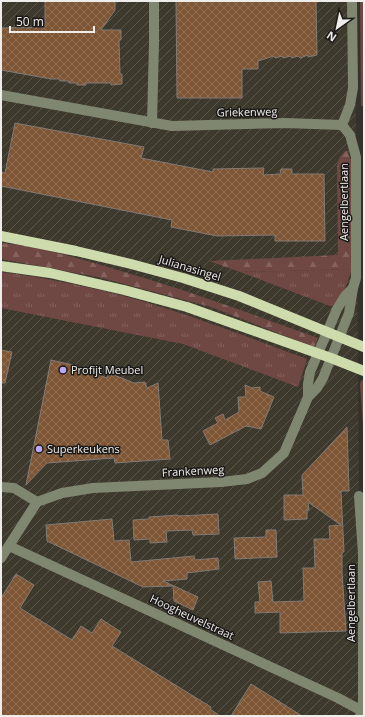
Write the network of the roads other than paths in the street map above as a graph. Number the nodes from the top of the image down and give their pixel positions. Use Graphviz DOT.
graph roads {
  1 [pos="154,1"];
  2 [pos="352,1"];
  3 [pos="1,95"];
  4 [pos="152,123"];
  5 [pos="342,125"];
  6 [pos="1,236"];
  7 [pos="1,266"];
  8 [pos="353,288"];
  9 [pos="327,332"];
  10 [pos="340,337"];
  11 [pos="364,347"];
  12 [pos="318,353"];
  13 [pos="331,358"];
  14 [pos="364,371"];
  15 [pos="308,397"];
  16 [pos="1,487"];
  17 [pos="358,496"];
  18 [pos="37,502"];
  19 [pos="9,546"];
  20 [pos="1,557"];
  21 [pos="362,713"];
  1 -- 4 [label="street"];
  2 -- 5 [label="street"];
  3 -- 4 [label="street, Griekenweg"];
  4 -- 5 [label="street, Griekenweg"];
  5 -- 8 [label="street, Aengelbertlaan"];
  6 -- 9 [label="main road, Julianasingel"];
  7 -- 12 [label="main road"];
  8 -- 9 [label="street, Aengelbertlaan"];
  8 -- 10 [label="street, Aengelbertlaan"];
  9 -- 10 [label="main road, Julianasingel"];
  9 -- 12 [label="street, Aengelbertlaan"];
  10 -- 11 [label="main road, Julianasingel"];
  10 -- 13 [label="street, Aengelbertlaan"];
  12 -- 13 [label="main road"];
  12 -- 15 [label="street, Frankenweg"];
  13 -- 14 [label="main road"];
  13 -- 15 [label="street, Frankenweg"];
  15 -- 18 [label="street, Frankenweg"];
  16 -- 18 [label="street"];
  17 -- 21 [label="street, Aengelbertlaan"];
  18 -- 19 [label="street"];
  19 -- 20 [label="street"];
  19 -- 21 [label="street, Hoogheuvelstraat"];
}
